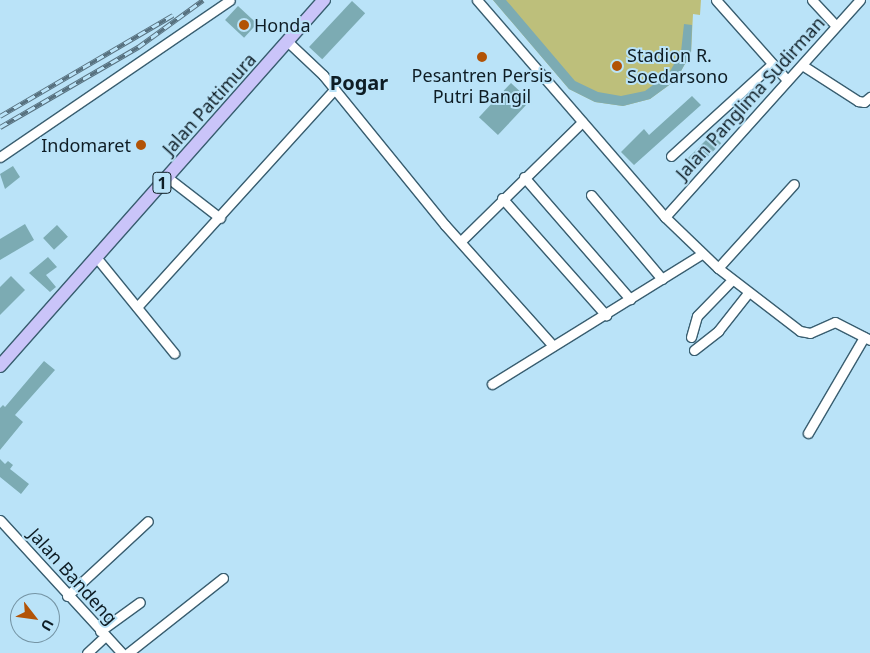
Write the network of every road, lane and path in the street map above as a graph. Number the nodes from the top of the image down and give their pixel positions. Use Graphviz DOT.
graph roads {
  1 [pos="230,0"];
  2 [pos="324,0"];
  3 [pos="477,0"];
  4 [pos="716,0"];
  5 [pos="812,0"];
  6 [pos="860,0"];
  7 [pos="836,26"];
  8 [pos="287,41"];
  9 [pos="772,64"];
  10 [pos="802,65"];
  11 [pos="787,80"];
  12 [pos="335,89"];
  13 [pos="870,97"];
  14 [pos="582,122"];
  15 [pos="671,156"];
  16 [pos="0,157"];
  17 [pos="167,177"];
  18 [pos="524,177"];
  19 [pos="794,184"];
  20 [pos="590,195"];
  21 [pos="502,198"];
  22 [pos="665,217"];
  23 [pos="220,218"];
  24 [pos="461,241"];
  25 [pos="702,254"];
  26 [pos="96,257"];
  27 [pos="718,268"];
  28 [pos="662,279"];
  29 [pos="732,280"];
  30 [pos="748,293"];
  31 [pos="630,299"];
  32 [pos="137,307"];
  33 [pos="606,315"];
  34 [pos="691,338"];
  35 [pos="867,338"];
  36 [pos="553,346"];
  37 [pos="694,350"];
  38 [pos="174,353"];
  39 [pos="0,366"];
  40 [pos="492,384"];
  41 [pos="808,433"];
  42 [pos="0,520"];
  43 [pos="148,521"];
  44 [pos="223,578"];
  45 [pos="67,596"];
  46 [pos="140,602"];
  47 [pos="103,634"];
  48 [pos="88,653"];
  49 [pos="122,653"];
  50 [pos="128,653"];
  1 -- 16 [label="street"];
  2 -- 8 [label="highway, Jalan Pattimura / 1"];
  3 -- 14 [label="street"];
  4 -- 9 [label="street"];
  5 -- 7 [label="street"];
  6 -- 7 [label="street, Jalan Panglima Sudirman"];
  7 -- 10 [label="street, Jalan Panglima Sudirman"];
  8 -- 12 [label="street"];
  8 -- 17 [label="highway, Jalan Pattimura / 1"];
  9 -- 11 [label="street"];
  9 -- 15 [label="street"];
  10 -- 11 [label="street, Jalan Panglima Sudirman"];
  10 -- 13 [label="street"];
  11 -- 22 [label="street, Jalan Panglima Sudirman"];
  12 -- 23 [label="street"];
  12 -- 24 [label="street"];
  14 -- 18 [label="street"];
  14 -- 22 [label="street"];
  17 -- 23 [label="street"];
  17 -- 26 [label="highway, Jalan Pattimura / 1"];
  18 -- 21 [label="street"];
  18 -- 31 [label="street"];
  19 -- 27 [label="street"];
  20 -- 28 [label="street"];
  21 -- 24 [label="street"];
  21 -- 33 [label="street"];
  22 -- 25 [label="street"];
  23 -- 32 [label="street"];
  24 -- 36 [label="street"];
  25 -- 27 [label="street"];
  25 -- 28 [label="street"];
  26 -- 32 [label="street"];
  26 -- 39 [label="highway, Jalan Pattimura / 1"];
  27 -- 29 [label="street"];
  28 -- 31 [label="street"];
  29 -- 30 [label="street"];
  29 -- 34 [label="street"];
  30 -- 35 [label="street"];
  30 -- 37 [label="street"];
  31 -- 33 [label="street"];
  32 -- 38 [label="street"];
  33 -- 36 [label="street"];
  35 -- 41 [label="street"];
  36 -- 40 [label="street"];
  42 -- 45 [label="street, Jalan Bandeng"];
  43 -- 45 [label="street"];
  44 -- 50 [label="street"];
  45 -- 47 [label="street, Jalan Bandeng"];
  46 -- 47 [label="street"];
  47 -- 48 [label="street"];
  47 -- 49 [label="street, Jalan Bandeng"];
}
